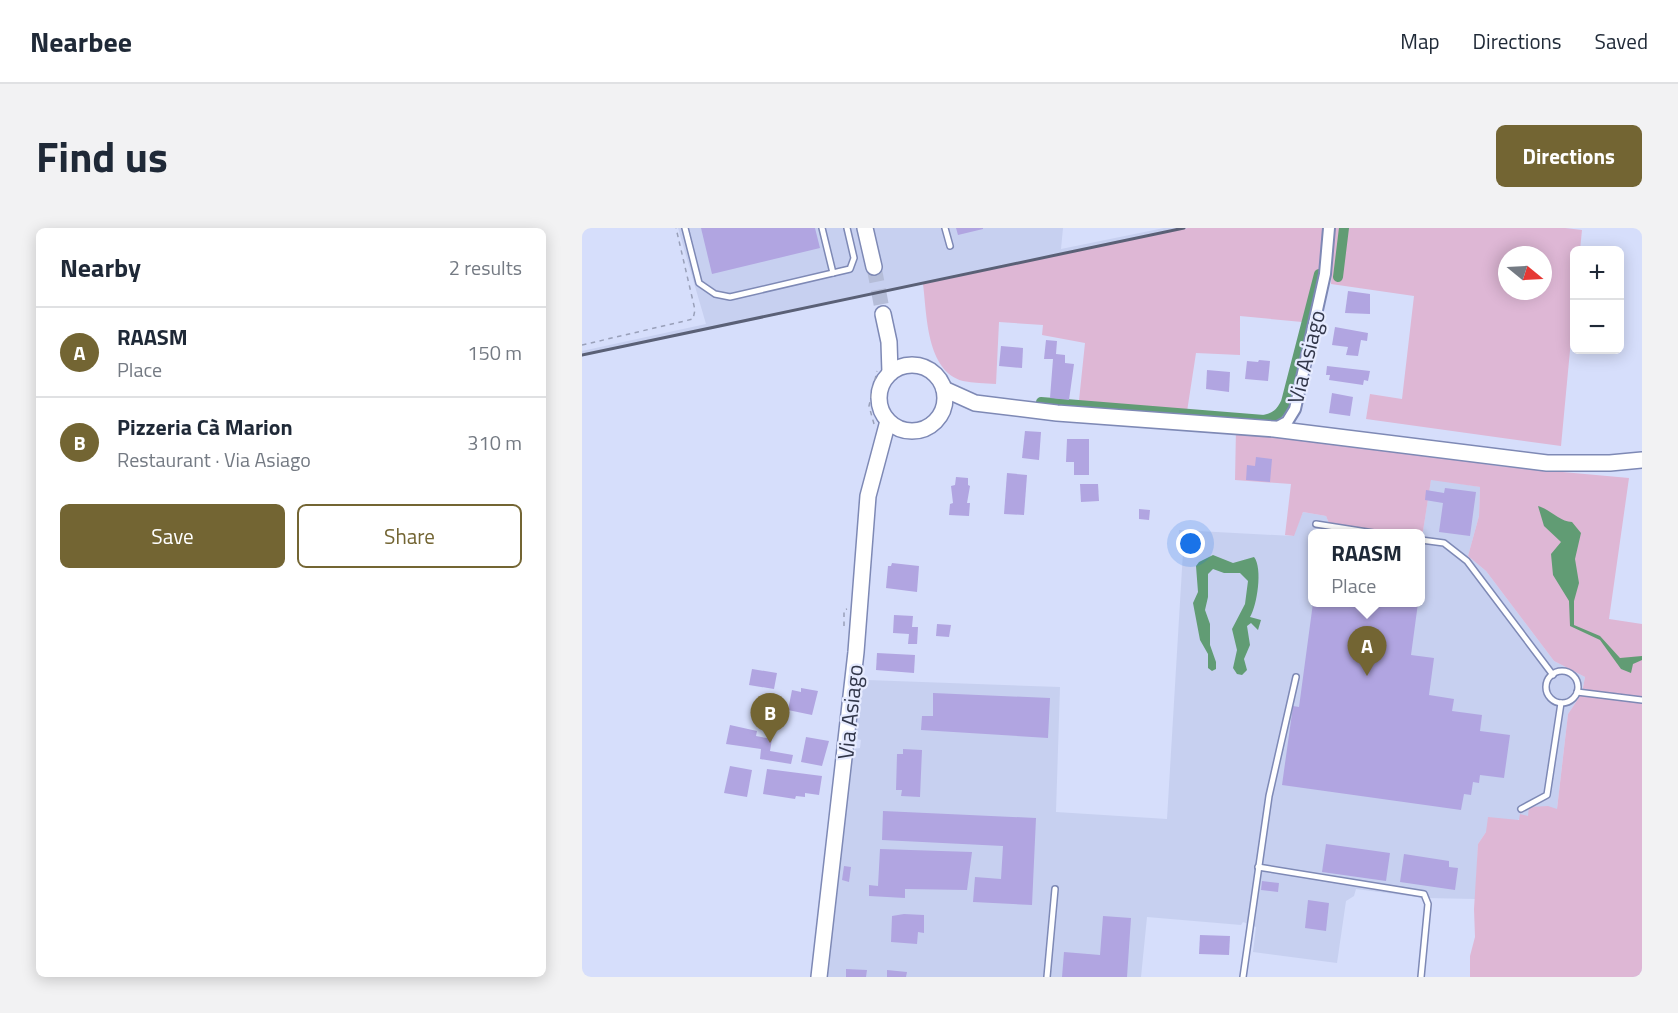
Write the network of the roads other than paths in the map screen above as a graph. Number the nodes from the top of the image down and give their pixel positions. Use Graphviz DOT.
graph roads {
  1 [pos="685,228"];
  2 [pos="822,228"];
  3 [pos="847,228"];
  4 [pos="865,228"];
  5 [pos="945,228"];
  6 [pos="1329,228"];
  7 [pos="950,246"];
  8 [pos="874,267"];
  9 [pos="833,273"];
  10 [pos="883,314"];
  11 [pos="890,342"];
  12 [pos="910,365"];
  13 [pos="884,371"];
  14 [pos="944,389"];
  15 [pos="975,403"];
  16 [pos="1294,409"];
  17 [pos="941,415"];
  18 [pos="882,426"];
  19 [pos="1274,429"];
  20 [pos="903,430"];
  21 [pos="1303,433"];
  22 [pos="883,448"];
  23 [pos="1642,460"];
  24 [pos="1317,524"];
  25 [pos="1348,529"];
  26 [pos="1425,541"];
  27 [pos="1553,675"];
  28 [pos="1296,677"];
  29 [pos="1577,692"];
  30 [pos="1642,700"];
  31 [pos="1561,703"];
  32 [pos="1521,809"];
  33 [pos="1258,867"];
  34 [pos="1055,889"];
  35 [pos="819,977"];
  36 [pos="1047,977"];
  37 [pos="1242,977"];
  38 [pos="1421,977"];
  1 -- 9 [label="lane"];
  2 -- 9 [label="lane"];
  3 -- 9 [label="lane"];
  4 -- 8 [label="main road"];
  5 -- 7 [label="lane"];
  6 -- 16 [label="street, Via Asiago"];
  10 -- 11 [label="main road, Via Asiago"];
  11 -- 12 [label="main road, Via Asiago"];
  11 -- 13 [label="main road, Via Asiago"];
  12 -- 13 [label="main road"];
  12 -- 14 [label="main road, Via Asiago"];
  13 -- 18 [label="main road, Via Asiago"];
  14 -- 15 [label="main road, Via Asiago"];
  14 -- 17 [label="main road"];
  15 -- 17 [label="main road, Via Asiago"];
  15 -- 19 [label="main road, Via Asiago"];
  16 -- 19 [label="street, Via Asiago"];
  16 -- 21 [label="street, Via Asiago"];
  17 -- 20 [label="main road, Via Asiago"];
  18 -- 20 [label="main road"];
  18 -- 22 [label="main road, Via Asiago"];
  19 -- 21 [label="main road"];
  20 -- 22 [label="main road, Via Asiago"];
  21 -- 23 [label="main road"];
  22 -- 35 [label="main road, Via Asiago"];
  24 -- 25 [label="lane"];
  26 -- 27 [label="lane"];
  27 -- 29 [label="lane"];
  27 -- 31 [label="lane"];
  28 -- 33 [label="lane"];
  29 -- 30 [label="lane"];
  29 -- 31 [label="lane"];
  31 -- 32 [label="lane"];
  33 -- 37 [label="lane"];
  33 -- 38 [label="lane"];
  34 -- 36 [label="lane"];
}
